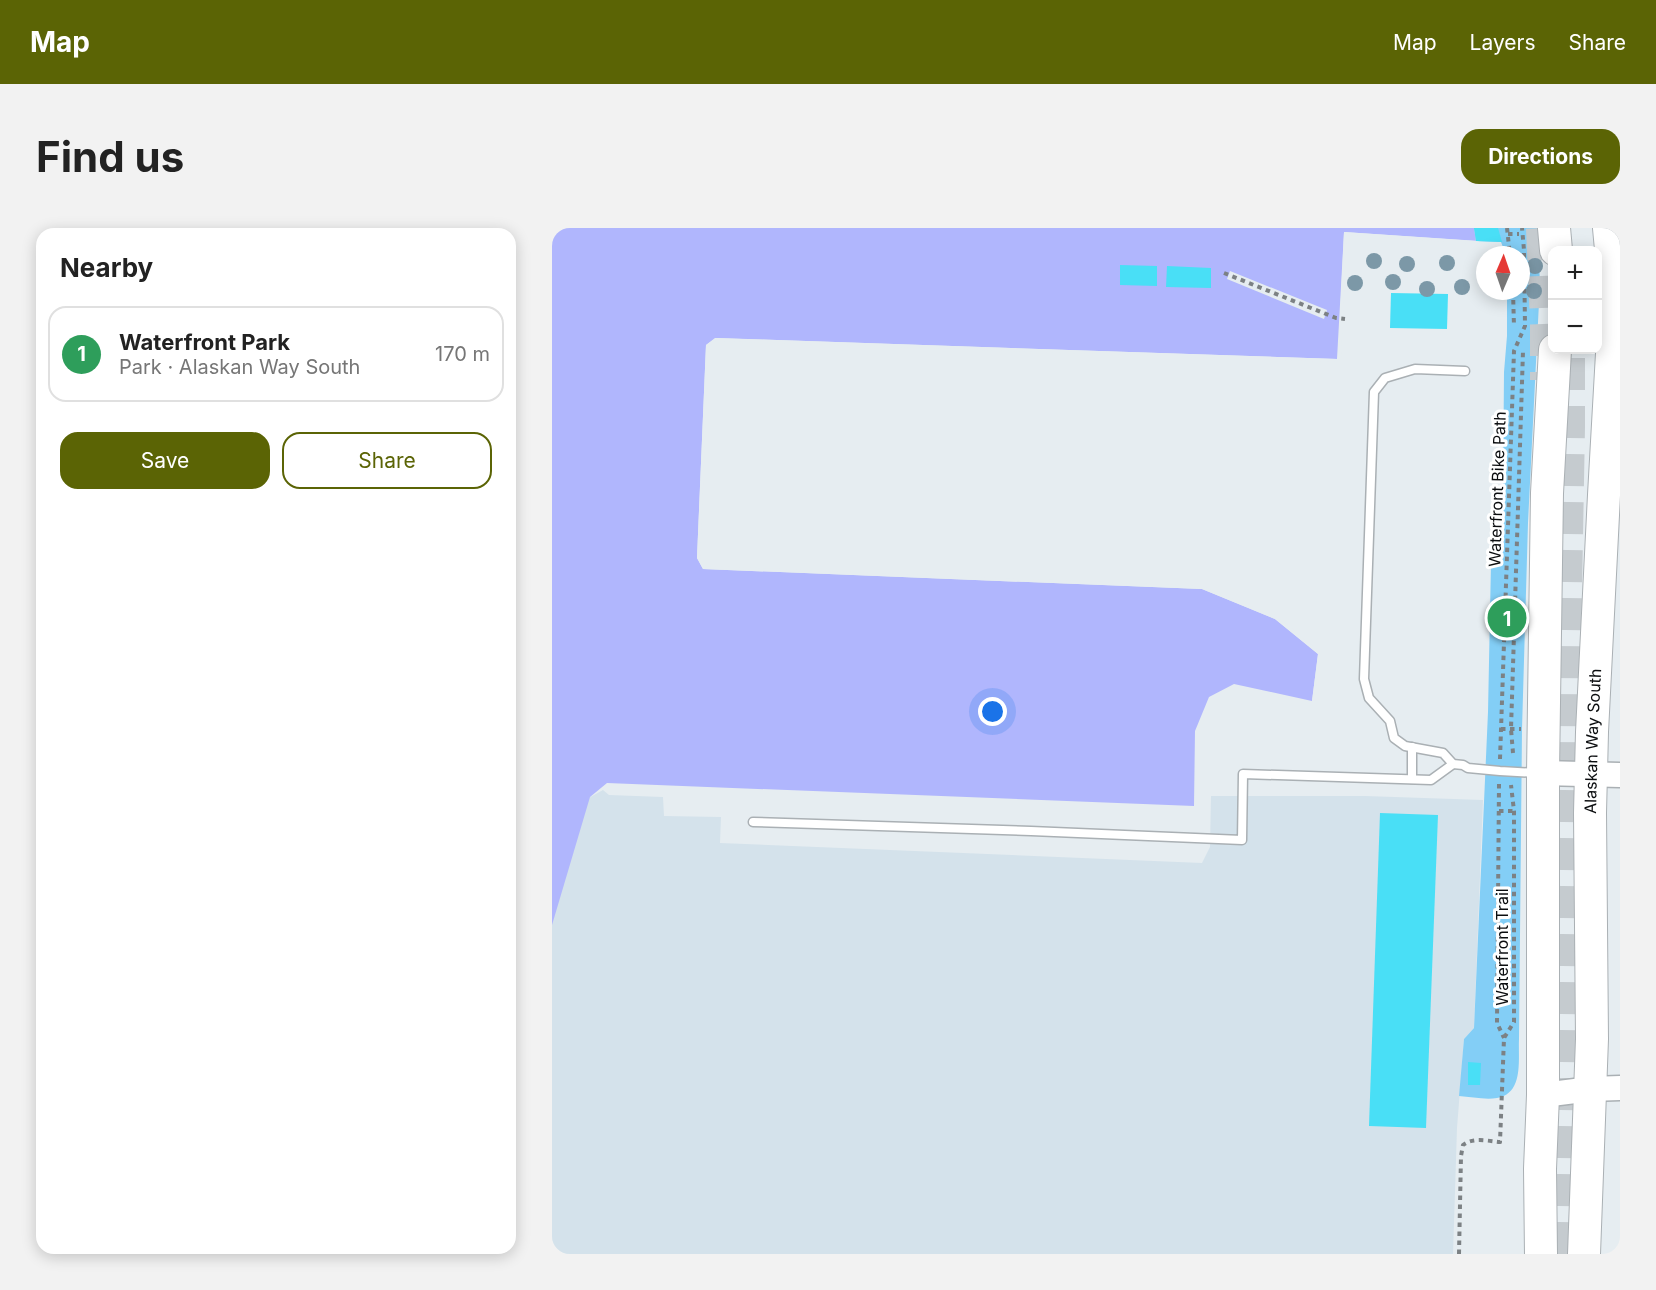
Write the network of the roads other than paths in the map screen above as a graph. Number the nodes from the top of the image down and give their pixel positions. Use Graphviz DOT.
graph roads {
  1 [pos="1554,228"];
  2 [pos="1609,228"];
  3 [pos="1556,246"];
  4 [pos="1555,354"];
  5 [pos="1465,371"];
  6 [pos="1612,495"];
  7 [pos="1412,747"];
  8 [pos="1453,764"];
  9 [pos="1543,773"];
  10 [pos="1605,775"];
  11 [pos="1412,779"];
  12 [pos="753,822"];
  13 [pos="1606,1089"];
  14 [pos="1543,1095"];
  15 [pos="1541,1254"];
  16 [pos="1584,1254"];
  1 -- 3 [label="highway"];
  2 -- 6 [label="highway, Alaskan Way South"];
  4 -- 9 [label="highway"];
  5 -- 7 [label="lane"];
  6 -- 10 [label="highway, Alaskan Way South"];
  7 -- 8 [label="lane"];
  7 -- 11 [label="lane"];
  8 -- 9 [label="lane"];
  8 -- 11 [label="lane"];
  9 -- 10 [label="street"];
  9 -- 14 [label="highway"];
  10 -- 13 [label="highway, Alaskan Way South"];
  11 -- 12 [label="lane"];
  13 -- 14 [label="street"];
  13 -- 16 [label="highway, Alaskan Way South"];
  14 -- 15 [label="highway"];
}
